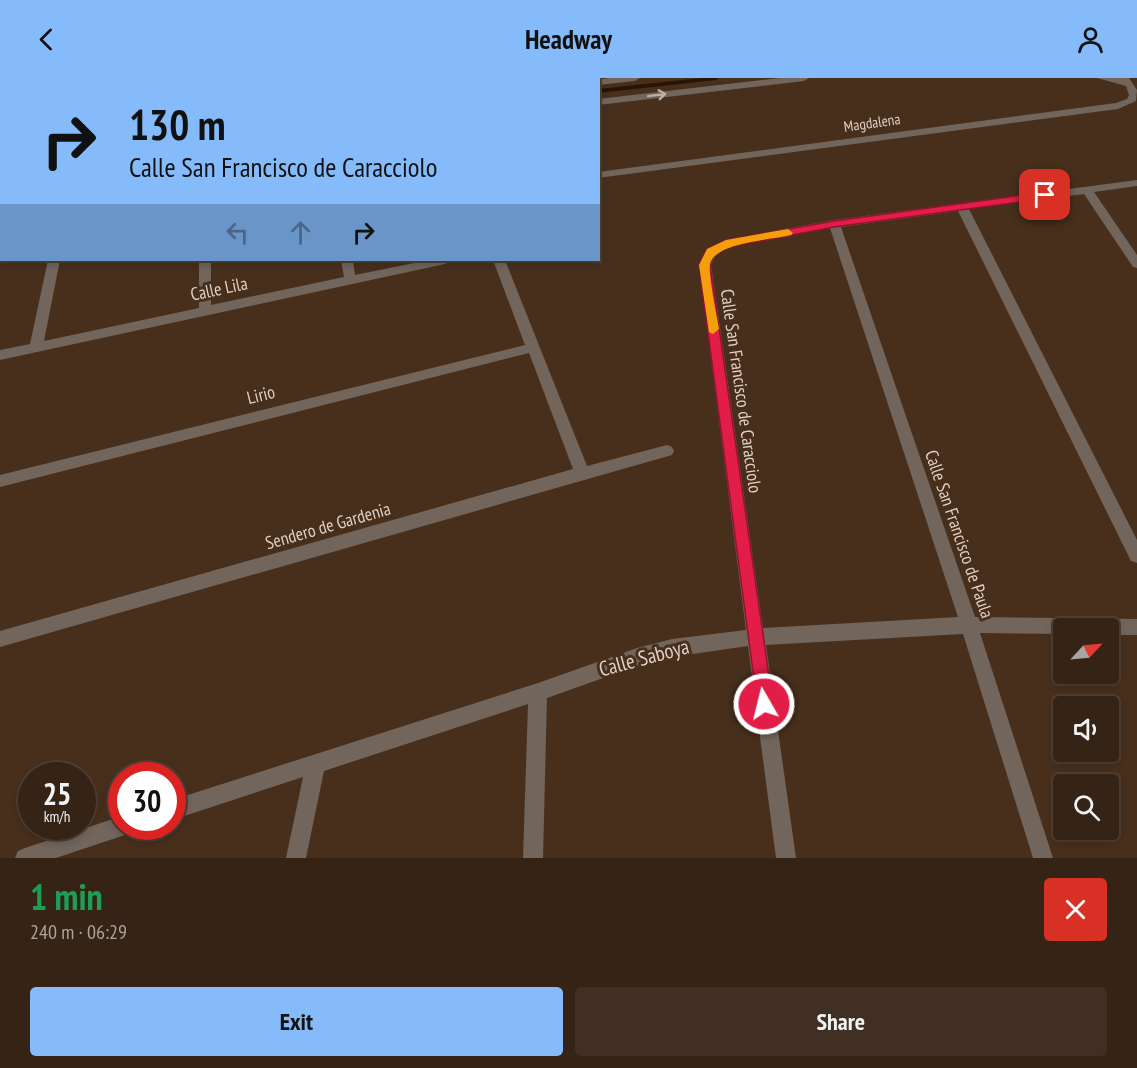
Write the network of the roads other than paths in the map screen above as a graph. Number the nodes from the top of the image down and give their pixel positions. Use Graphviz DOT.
graph roads {
  1 [pos="635,78"];
  2 [pos="804,78"];
  3 [pos="1101,78"];
  4 [pos="1126,81"];
  5 [pos="600,82"];
  6 [pos="600,102"];
  7 [pos="600,175"];
  8 [pos="1137,183"];
  9 [pos="1087,190"];
  10 [pos="962,207"];
  11 [pos="834,224"];
  12 [pos="54,261"];
  13 [pos="206,261"];
  14 [pos="347,261"];
  15 [pos="440,261"];
  16 [pos="499,261"];
  17 [pos="1137,264"];
  18 [pos="350,279"];
  19 [pos="205,310"];
  20 [pos="36,347"];
  21 [pos="531,348"];
  22 [pos="0,355"];
  23 [pos="667,451"];
  24 [pos="582,473"];
  25 [pos="0,481"];
  26 [pos="1137,556"];
  27 [pos="969,625"];
  28 [pos="1137,627"];
  29 [pos="755,637"];
  30 [pos="0,639"];
  31 [pos="538,692"];
  32 [pos="316,764"];
  33 [pos="186,806"];
  34 [pos="108,831"];
  35 [pos="52,853"];
  36 [pos="25,858"];
  37 [pos="296,858"];
  38 [pos="533,858"];
  39 [pos="786,858"];
  40 [pos="1043,858"];
  1 -- 5 [label="street"];
  6 -- 2 [label="street, one-way"];
  3 -- 4 [label="street"];
  4 -- 7 [label="street, Magdalena"];
  8 -- 9 [label="street, Calle San Francisco de Caracciolo"];
  9 -- 10 [label="street, Calle San Francisco de Caracciolo"];
  9 -- 17 [label="street"];
  10 -- 11 [label="street, Calle San Francisco de Caracciolo"];
  10 -- 26 [label="street"];
  11 -- 27 [label="street, Calle San Francisco de Paula"];
  11 -- 29 [label="street, Calle San Francisco de Caracciolo"];
  12 -- 20 [label="street"];
  13 -- 19 [label="street"];
  14 -- 18 [label="street"];
  15 -- 18 [label="street, Calle Lila"];
  16 -- 21 [label="street"];
  18 -- 19 [label="street, Calle Lila"];
  19 -- 20 [label="street, Calle Lila"];
  20 -- 22 [label="street, Calle Lila"];
  21 -- 24 [label="street"];
  21 -- 25 [label="street, Lirio"];
  23 -- 24 [label="street, Sendero de Gardenia"];
  24 -- 30 [label="street, Sendero de Gardenia"];
  27 -- 28 [label="street, Calle Saboya"];
  27 -- 29 [label="street, Calle Saboya"];
  27 -- 40 [label="street, Calle San Francisco de Paula"];
  29 -- 31 [label="street, Calle Saboya"];
  29 -- 39 [label="street, Calle San Francisco de Caracciolo"];
  31 -- 32 [label="street, Calle Saboya"];
  31 -- 38 [label="street"];
  32 -- 33 [label="street, Calle Saboya"];
  32 -- 37 [label="street"];
  34 -- 35 [label="street"];
  35 -- 36 [label="street"];
}
